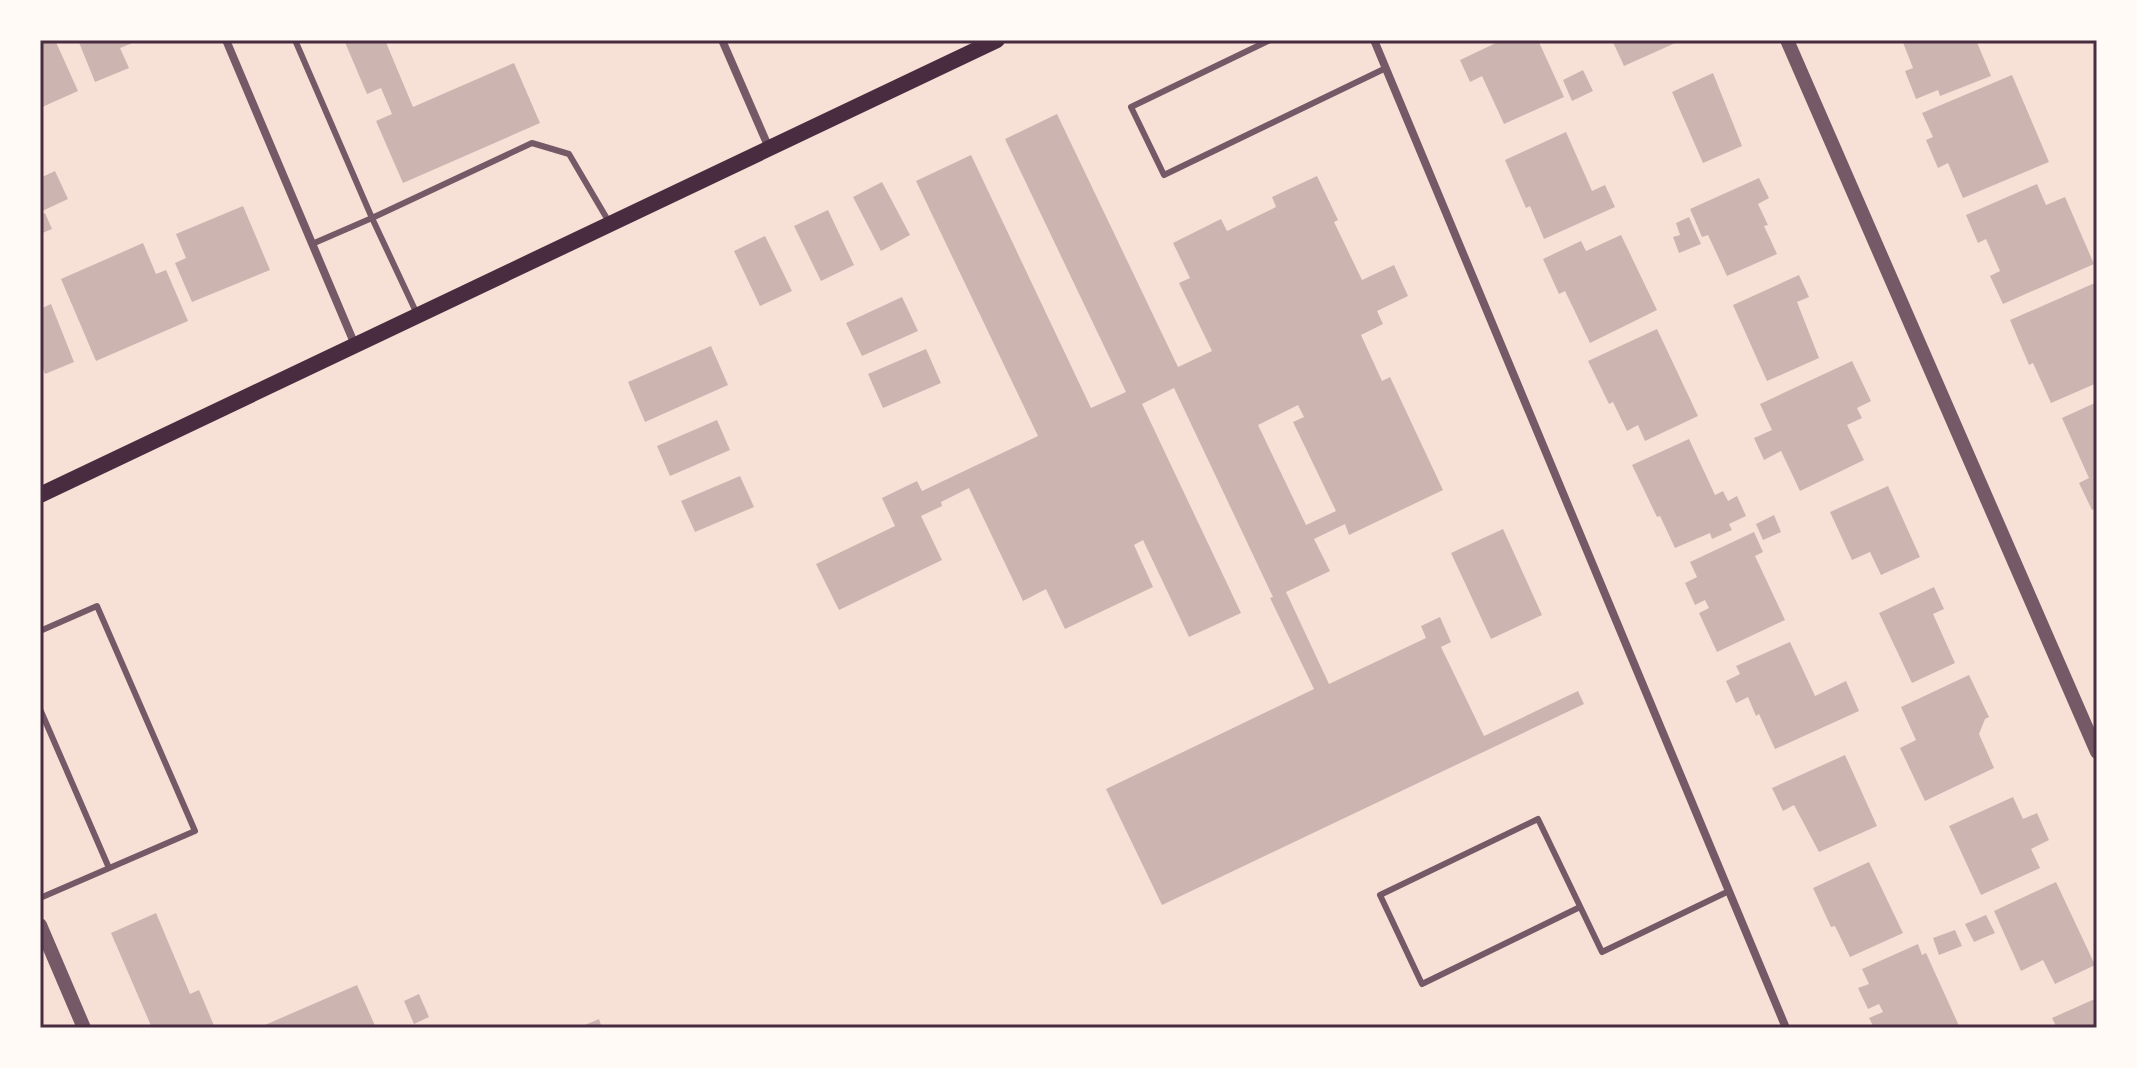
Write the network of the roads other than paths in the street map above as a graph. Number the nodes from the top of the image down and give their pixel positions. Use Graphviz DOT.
graph roads {
  1 [pos="226,40"];
  2 [pos="295,40"];
  3 [pos="722,40"];
  4 [pos="997,40"];
  5 [pos="1270,40"];
  6 [pos="1374,40"];
  7 [pos="1787,40"];
  8 [pos="1386,68"];
  9 [pos="769,149"];
  10 [pos="372,218"];
  11 [pos="611,225"];
  12 [pos="312,244"];
  13 [pos="418,316"];
  14 [pos="356,346"];
  15 [pos="40,495"];
  16 [pos="40,631"];
  17 [pos="40,709"];
  18 [pos="2097,752"];
  19 [pos="109,868"];
  20 [pos="1729,891"];
  21 [pos="40,898"];
  22 [pos="1580,907"];
  23 [pos="40,925"];
  24 [pos="84,1028"];
  25 [pos="1786,1028"];
  1 -- 12 [label="street"];
  2 -- 10 [label="lane"];
  3 -- 9 [label="street"];
  4 -- 9 [label="main road"];
  5 -- 8 [label="lane"];
  6 -- 8 [label="street"];
  7 -- 18 [label="street"];
  8 -- 20 [label="street"];
  9 -- 11 [label="main road"];
  10 -- 11 [label="lane"];
  10 -- 12 [label="lane"];
  10 -- 13 [label="lane"];
  11 -- 13 [label="main road"];
  12 -- 14 [label="street"];
  13 -- 14 [label="main road"];
  14 -- 15 [label="main road"];
  16 -- 19 [label="lane"];
  17 -- 19 [label="lane"];
  19 -- 21 [label="lane"];
  20 -- 22 [label="lane"];
  20 -- 25 [label="street"];
  22 -- 22 [label="lane"];
  23 -- 24 [label="street"];
}
